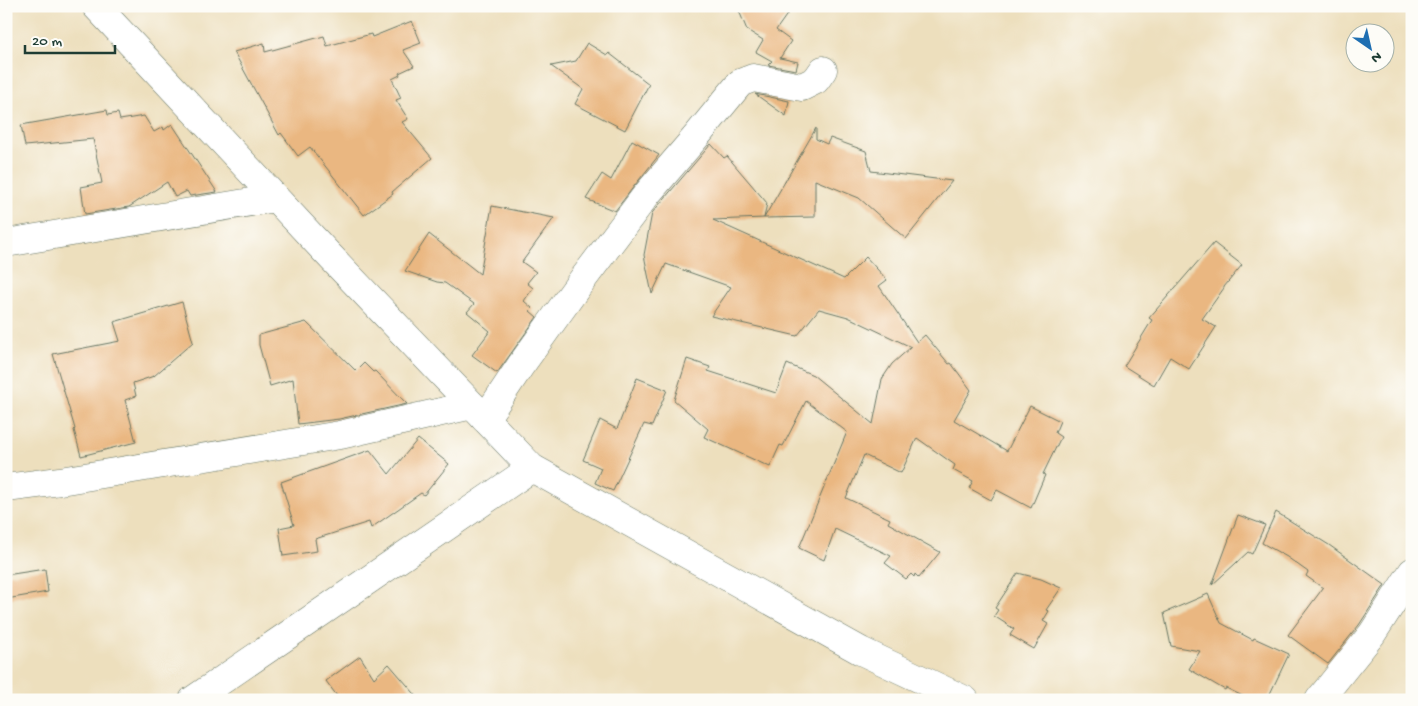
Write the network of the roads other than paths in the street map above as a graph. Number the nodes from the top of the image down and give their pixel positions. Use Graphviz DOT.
graph roads {
  1 [pos="96,6"];
  2 [pos="823,70"];
  3 [pos="275,198"];
  4 [pos="6,243"];
  5 [pos="478,412"];
  6 [pos="532,468"];
  7 [pos="6,488"];
  8 [pos="1412,572"];
  9 [pos="193,700"];
  10 [pos="965,700"];
  11 [pos="1319,700"];
  1 -- 3 [label="street"];
  2 -- 5 [label="street"];
  3 -- 4 [label="street"];
  3 -- 5 [label="street"];
  5 -- 6 [label="street"];
  5 -- 7 [label="street"];
  6 -- 9 [label="street"];
  6 -- 10 [label="street"];
  8 -- 11 [label="street"];
}
